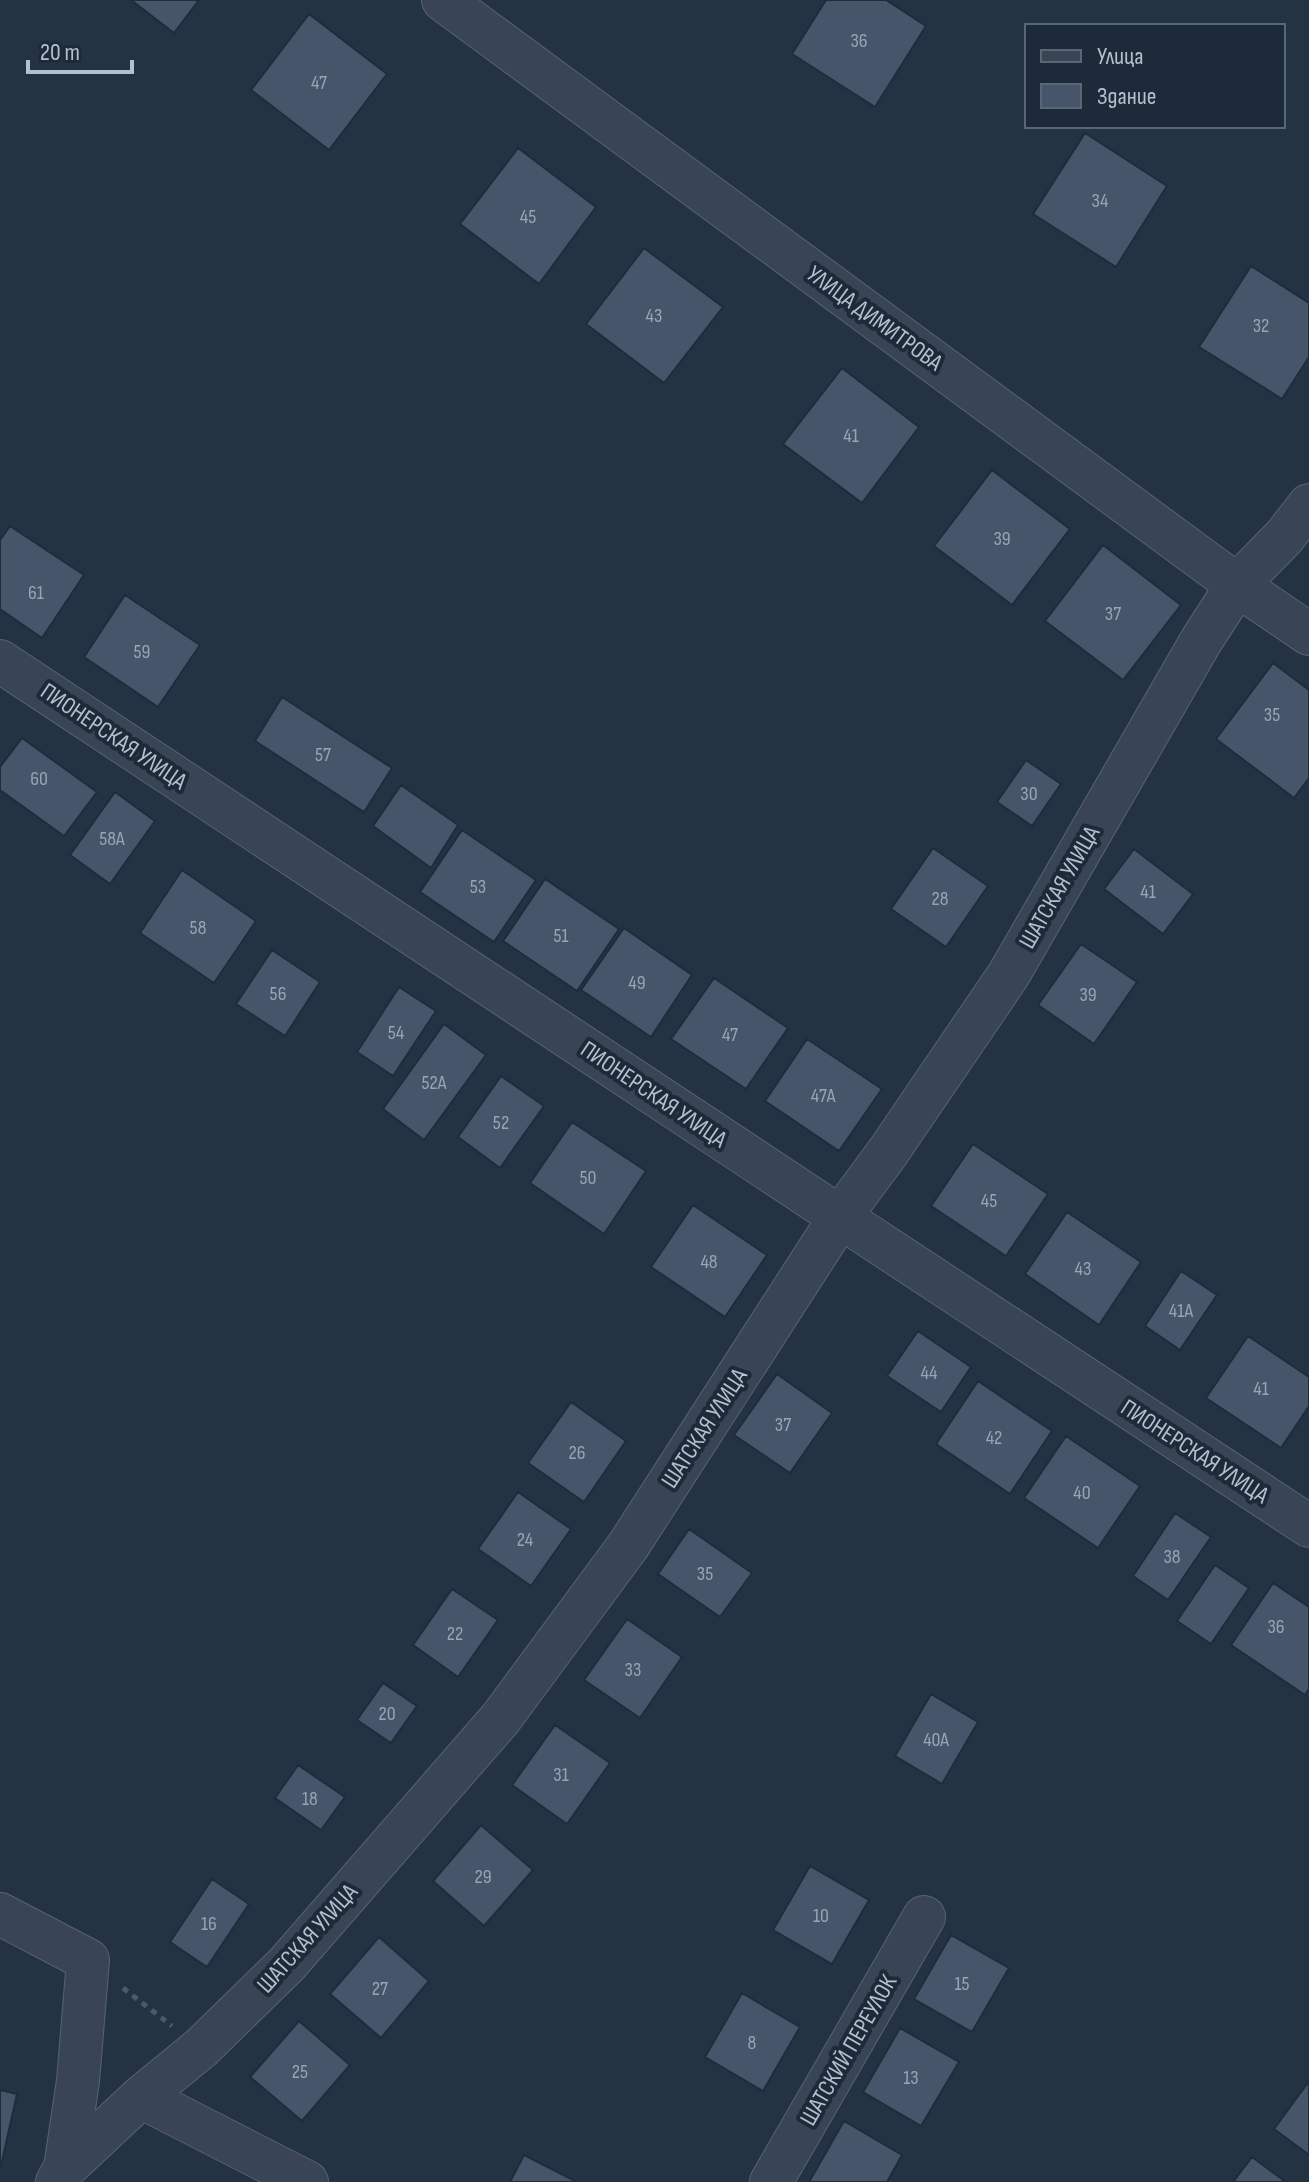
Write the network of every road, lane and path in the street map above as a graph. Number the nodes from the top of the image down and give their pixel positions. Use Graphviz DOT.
graph roads {
  1 [pos="443,0"];
  2 [pos="1309,505"];
  3 [pos="1237,585"];
  4 [pos="1309,634"];
  5 [pos="0,661"];
  6 [pos="840,1217"];
  7 [pos="1309,1526"];
  8 [pos="0,1914"];
  9 [pos="924,1917"];
  10 [pos="88,1960"];
  11 [pos="201,2048"];
  12 [pos="141,2097"];
  13 [pos="61,2175"];
  14 [pos="307,2182"];
  15 [pos="771,2182"];
  1 -- 3 [label="street, УЛИЦА ДИМИТРОВА"];
  2 -- 3 [label="street, ШАТСКАЯ УЛИЦА"];
  3 -- 4 [label="street, УЛИЦА ДИМИТРОВА"];
  3 -- 6 [label="street, ШАТСКАЯ УЛИЦА"];
  5 -- 6 [label="street, ПИОНЕРСКАЯ УЛИЦА"];
  6 -- 7 [label="street, ПИОНЕРСКАЯ УЛИЦА"];
  6 -- 11 [label="street, ШАТСКАЯ УЛИЦА"];
  8 -- 10 [label="street"];
  9 -- 15 [label="street, ШАТСКИЙ ПЕРЕУЛОК"];
  10 -- 11 [label="path"];
  10 -- 13 [label="street"];
  11 -- 12 [label="street, ШАТСКАЯ УЛИЦА"];
  12 -- 13 [label="street, ШАТСКАЯ УЛИЦА"];
  12 -- 14 [label="street"];
}
